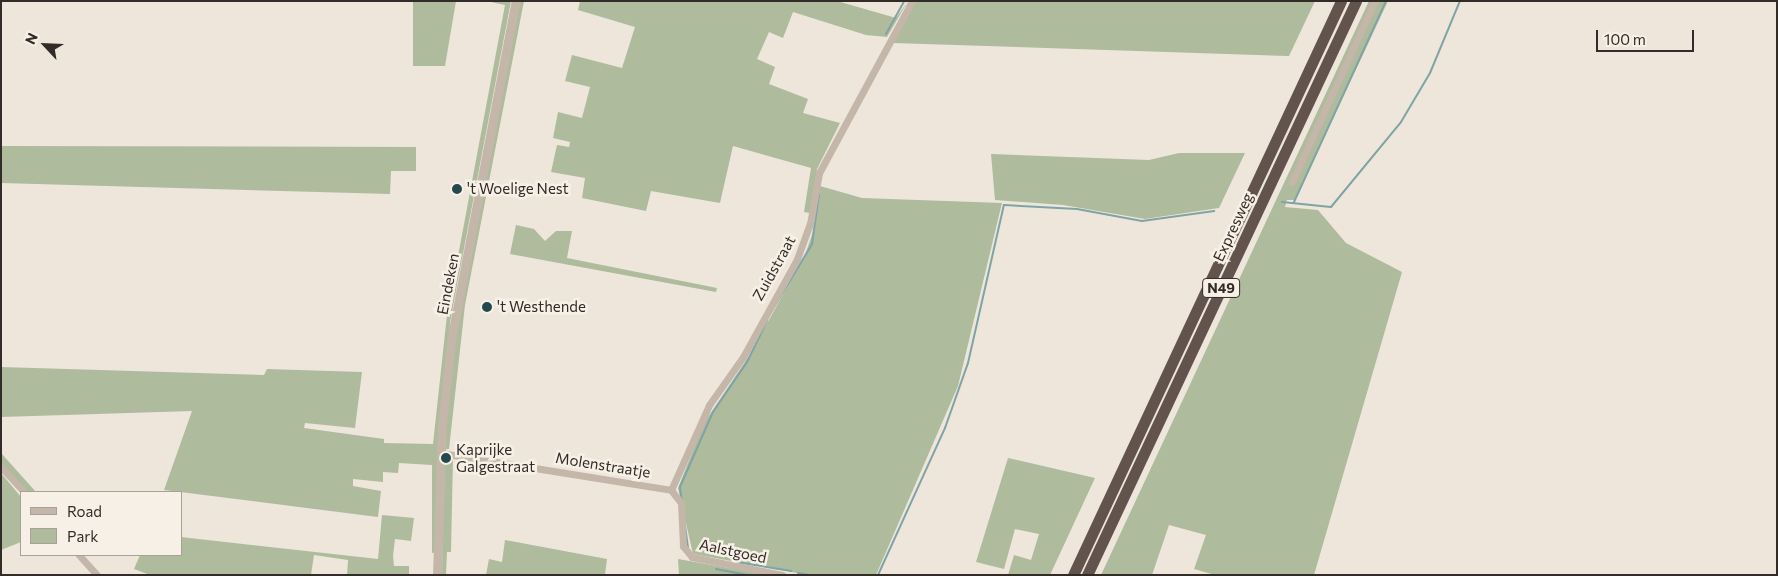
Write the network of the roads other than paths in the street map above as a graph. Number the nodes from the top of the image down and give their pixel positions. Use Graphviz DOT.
graph roads {
  1 [pos="516,1"];
  2 [pos="912,1"];
  3 [pos="1341,1"];
  4 [pos="1356,1"];
  5 [pos="1375,1"];
  6 [pos="1292,182"];
  7 [pos="441,453"];
  8 [pos="1,467"];
  9 [pos="672,490"];
  10 [pos="23,491"];
  11 [pos="80,556"];
  12 [pos="97,575"];
  13 [pos="437,575"];
  14 [pos="782,575"];
  15 [pos="1073,575"];
  16 [pos="1087,575"];
  1 -- 7 [label="street, Eindeken"];
  2 -- 9 [label="street, Zuidstraat"];
  3 -- 15 [label="highway, Expresweg / N49"];
  4 -- 16 [label="highway, Expresweg / N49"];
  5 -- 6 [label="street"];
  7 -- 9 [label="street, Molenstraatje"];
  7 -- 13 [label="street, Eindeken"];
  8 -- 10 [label="street"];
  9 -- 14 [label="street, Aalstgoed"];
  11 -- 12 [label="street"];
}
